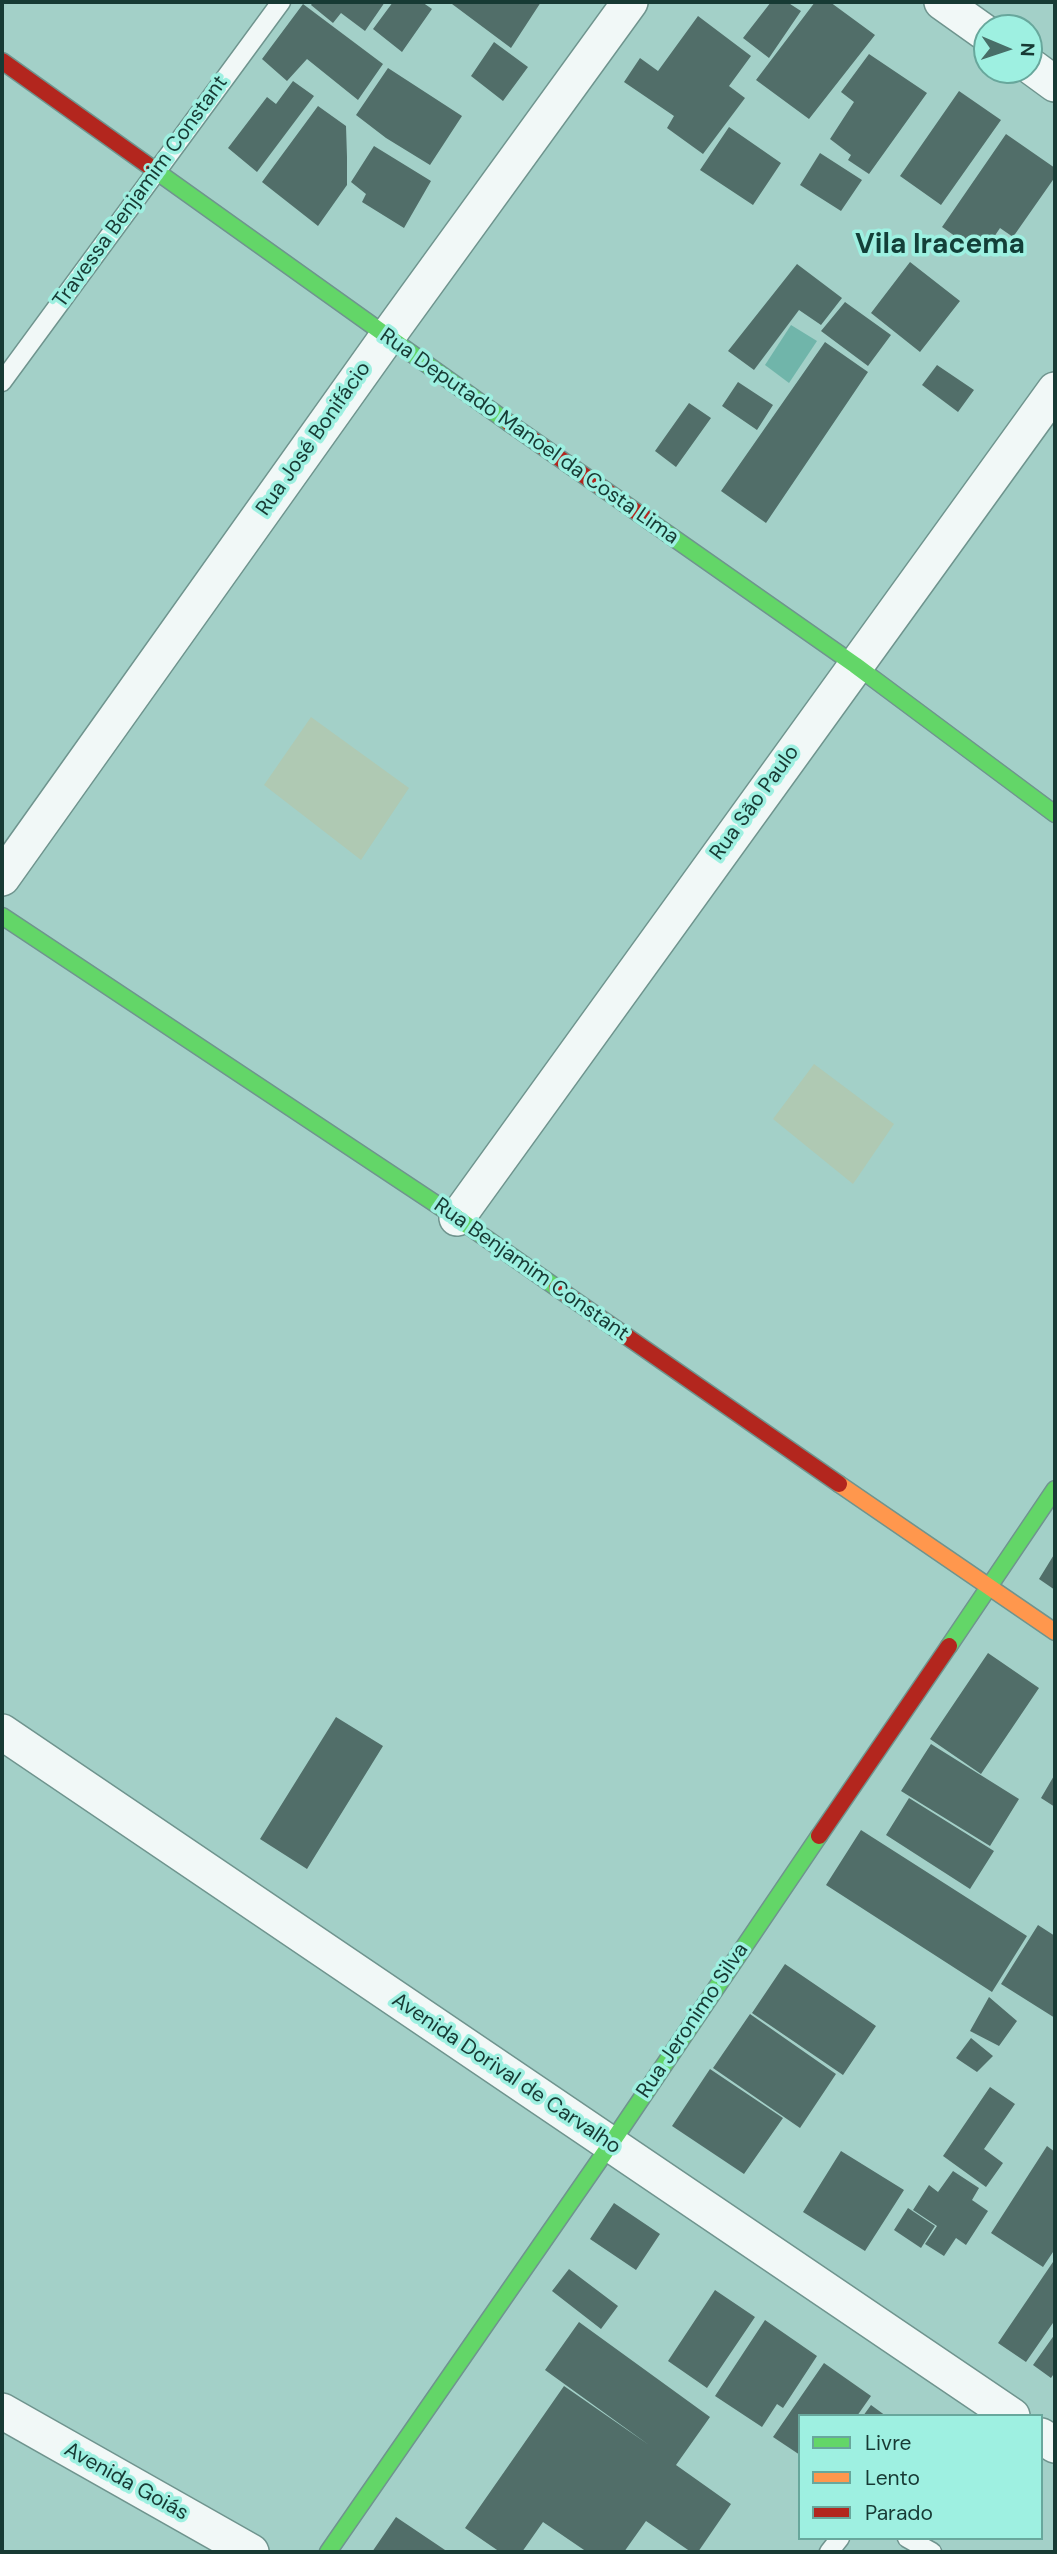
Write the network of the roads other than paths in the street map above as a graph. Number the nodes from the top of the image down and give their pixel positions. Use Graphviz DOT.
graph roads {
  1 [pos="281,2"];
  2 [pos="631,2"];
  3 [pos="942,2"];
  4 [pos="973,24"];
  5 [pos="2,61"];
  6 [pos="156,171"];
  7 [pos="387,337"];
  8 [pos="2,382"];
  9 [pos="1055,390"];
  10 [pos="855,665"];
  11 [pos="1055,814"];
  12 [pos="2,878"];
  13 [pos="2,916"];
  14 [pos="457,1218"];
  15 [pos="1055,1489"];
  16 [pos="987,1587"];
  17 [pos="1055,1632"];
  18 [pos="2,1732"];
  19 [pos="610,2145"];
  20 [pos="2,2412"];
  21 [pos="1009,2414"];
  22 [pos="910,2540"];
  23 [pos="251,2552"];
  24 [pos="328,2552"];
  25 [pos="932,2552"];
  1 -- 6 [label="lane, Travessa Benjamim Constant"];
  2 -- 7 [label="street, Rua José Bonifácio"];
  3 -- 4 [label="street"];
  5 -- 6 [label="street, Rua Deputado Manoel da Costa Lima"];
  6 -- 7 [label="street, Rua Deputado Manoel da Costa Lima"];
  6 -- 8 [label="lane, Travessa Benjamim Constant"];
  7 -- 10 [label="street, Rua Deputado Manoel da Costa Lima"];
  7 -- 12 [label="street, Rua José Bonifácio"];
  9 -- 10 [label="street, Rua São Paulo"];
  10 -- 11 [label="street, Rua Deputado Manoel da Costa Lima"];
  10 -- 14 [label="street, Rua São Paulo"];
  13 -- 14 [label="street, Rua Benjamim Constant"];
  14 -- 16 [label="street, Rua Benjamim Constant"];
  15 -- 16 [label="street, Rua Jeronimo Silva"];
  16 -- 17 [label="street, Rua Benjamim Constant"];
  16 -- 19 [label="street, Rua Jeronimo Silva"];
  18 -- 19 [label="street, Avenida Dorival de Carvalho"];
  19 -- 21 [label="street, Avenida Dorival de Carvalho"];
  19 -- 24 [label="street, Rua Jeronimo Silva"];
  20 -- 23 [label="street, Avenida Goiás"];
  22 -- 25 [label="lane"];
}
